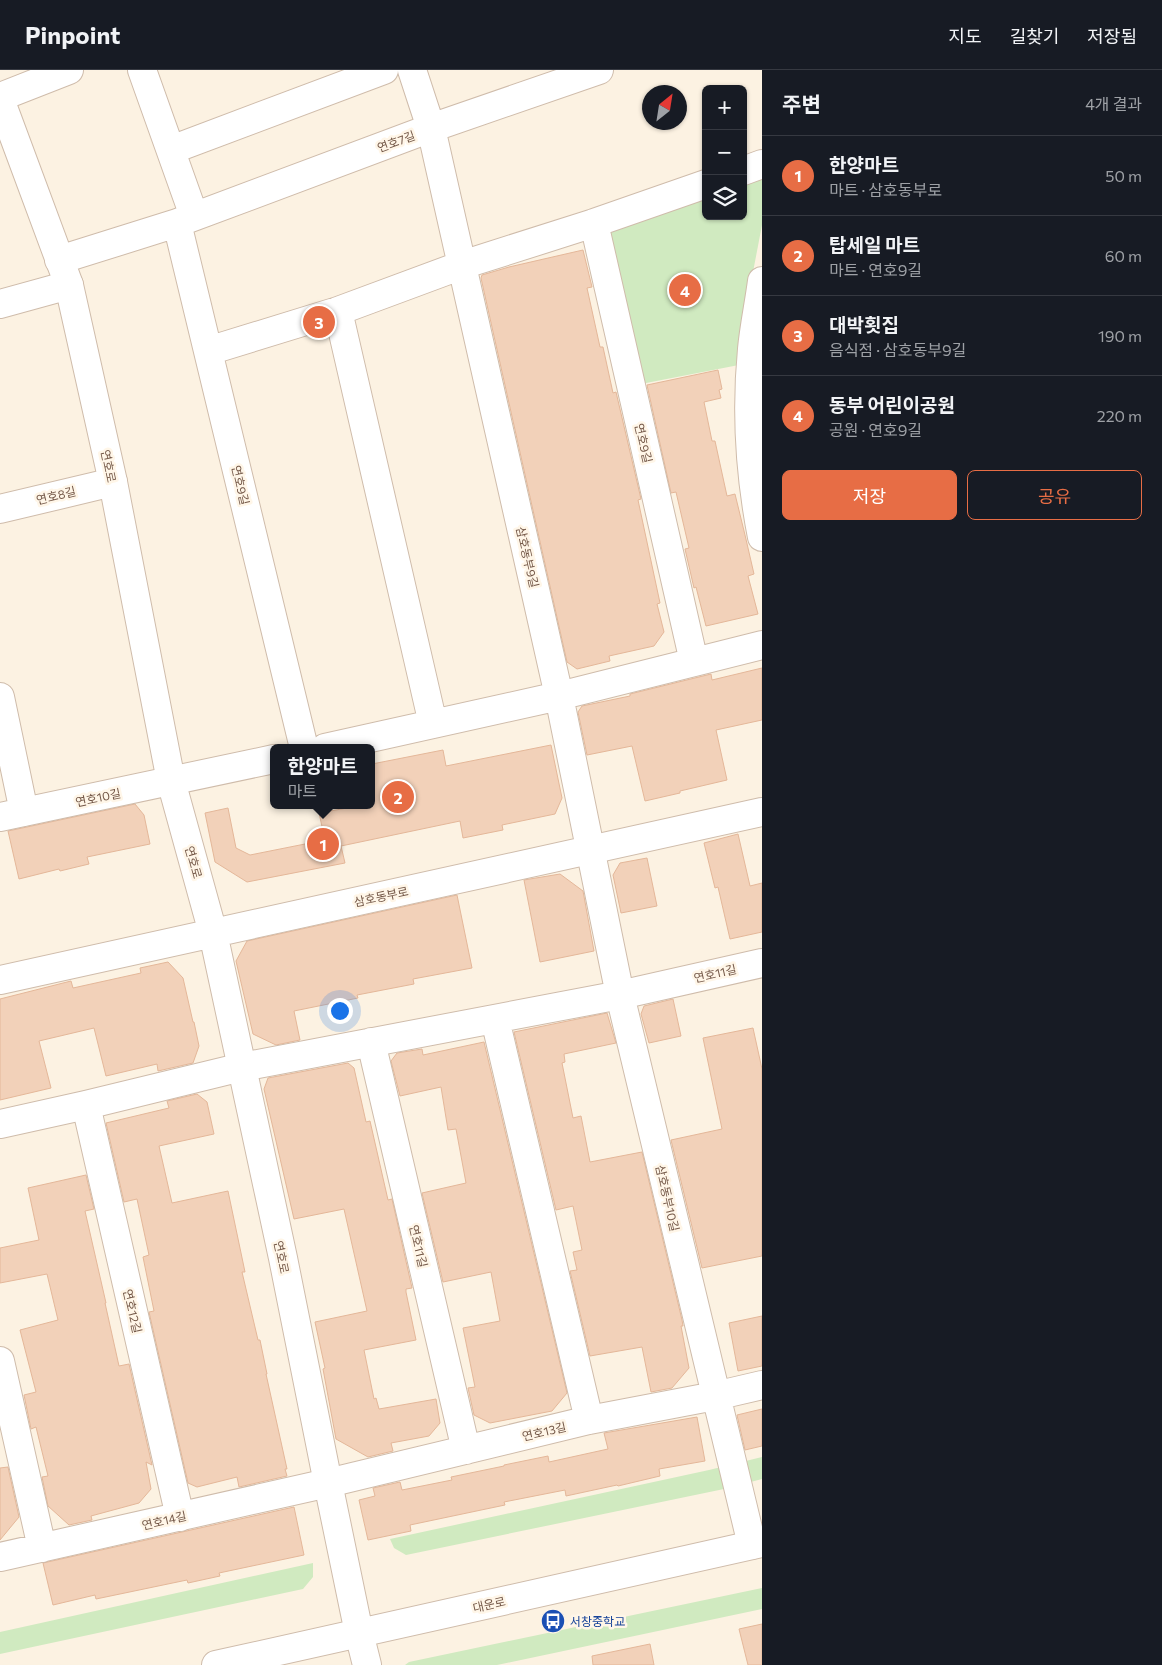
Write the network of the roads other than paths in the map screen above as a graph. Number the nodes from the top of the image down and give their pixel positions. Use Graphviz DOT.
graph roads {
  1 [pos="69,70"];
  2 [pos="142,70"];
  3 [pos="384,70"];
  4 [pos="412,70"];
  5 [pos="599,70"];
  6 [pos="0,98"];
  7 [pos="431,128"];
  8 [pos="171,150"];
  9 [pos="762,164"];
  10 [pos="747,170"];
  11 [pos="702,185"];
  12 [pos="185,220"];
  13 [pos="594,223"];
  14 [pos="59,260"];
  15 [pos="462,266"];
  16 [pos="762,281"];
  17 [pos="69,285"];
  18 [pos="0,304"];
  19 [pos="338,310"];
  20 [pos="208,351"];
  21 [pos="113,482"];
  22 [pos="0,509"];
  23 [pos="762,536"];
  24 [pos="762,645"];
  25 [pos="694,662"];
  26 [pos="559,696"];
  27 [pos="0,697"];
  28 [pos="433,724"];
  29 [pos="303,744"];
  30 [pos="343,744"];
  31 [pos="270,760"];
  32 [pos="171,782"];
  33 [pos="762,812"];
  34 [pos="12,814"];
  35 [pos="591,849"];
  36 [pos="213,933"];
  37 [pos="761,968"];
  38 [pos="0,980"];
  39 [pos="620,995"];
  40 [pos="495,1019"];
  41 [pos="372,1042"];
  42 [pos="242,1067"];
  43 [pos="86,1105"];
  44 [pos="0,1124"];
  45 [pos="0,1361"];
  46 [pos="762,1385"];
  47 [pos="715,1396"];
  48 [pos="588,1420"];
  49 [pos="466,1450"];
  50 [pos="328,1483"];
  51 [pos="180,1517"];
  52 [pos="757,1544"];
  53 [pos="42,1548"];
  54 [pos="0,1557"];
  55 [pos="360,1633"];
  56 [pos="216,1665"];
  57 [pos="367,1665"];
  1 -- 6 [label="street"];
  2 -- 8 [label="street"];
  3 -- 8 [label="street"];
  4 -- 7 [label="street, 삼호동부9길"];
  5 -- 7 [label="street, 연호7길"];
  6 -- 14 [label="street, 연호로"];
  7 -- 12 [label="street, 연호7길"];
  7 -- 15 [label="street, 삼호동부9길"];
  8 -- 12 [label="street"];
  9 -- 10 [label="street"];
  11 -- 13 [label="street"];
  12 -- 14 [label="street, 연호7길"];
  12 -- 20 [label="street, 연호9길"];
  13 -- 15 [label="street"];
  13 -- 25 [label="street, 연호9길"];
  14 -- 17 [label="street, 연호로"];
  15 -- 19 [label="street"];
  15 -- 26 [label="street, 삼호동부9길"];
  16 -- 23 [label="street"];
  17 -- 18 [label="street"];
  17 -- 21 [label="street, 연호로"];
  19 -- 20 [label="street"];
  19 -- 28 [label="street"];
  20 -- 29 [label="street, 연호9길"];
  21 -- 22 [label="street, 연호8길"];
  21 -- 32 [label="street, 연호로"];
  24 -- 25 [label="street"];
  25 -- 26 [label="street"];
  26 -- 28 [label="street"];
  26 -- 35 [label="street, 삼호동부9길"];
  27 -- 34 [label="street, 연호10길"];
  28 -- 30 [label="street"];
  31 -- 32 [label="street"];
  32 -- 34 [label="street, 연호10길"];
  32 -- 36 [label="street, 연호로"];
  33 -- 35 [label="street, 삼호동부로"];
  35 -- 36 [label="street, 삼호동부로"];
  35 -- 39 [label="street, 삼호동부10길"];
  36 -- 38 [label="street, 삼호동부로"];
  36 -- 42 [label="street, 연호로"];
  37 -- 39 [label="street, 연호11길"];
  39 -- 40 [label="street, 연호11길"];
  39 -- 47 [label="street, 삼호동부10길"];
  40 -- 41 [label="street, 연호11길"];
  40 -- 48 [label="street"];
  41 -- 42 [label="street, 연호11길"];
  41 -- 49 [label="street, 연호11길"];
  42 -- 43 [label="street"];
  42 -- 50 [label="street, 연호로"];
  43 -- 44 [label="street"];
  43 -- 51 [label="street, 연호12길"];
  45 -- 53 [label="street"];
  46 -- 47 [label="street, 연호13길"];
  47 -- 48 [label="street, 연호13길"];
  47 -- 52 [label="street, 삼호동부10길"];
  48 -- 49 [label="street, 연호13길"];
  49 -- 50 [label="street, 연호13길"];
  50 -- 51 [label="street, 연호14길"];
  50 -- 55 [label="street, 연호로"];
  51 -- 53 [label="street, 연호14길"];
  52 -- 55 [label="street, 대운로"];
  53 -- 54 [label="street, 연호14길"];
  55 -- 56 [label="street, 대운로"];
  55 -- 57 [label="street, 연호로"];
}
